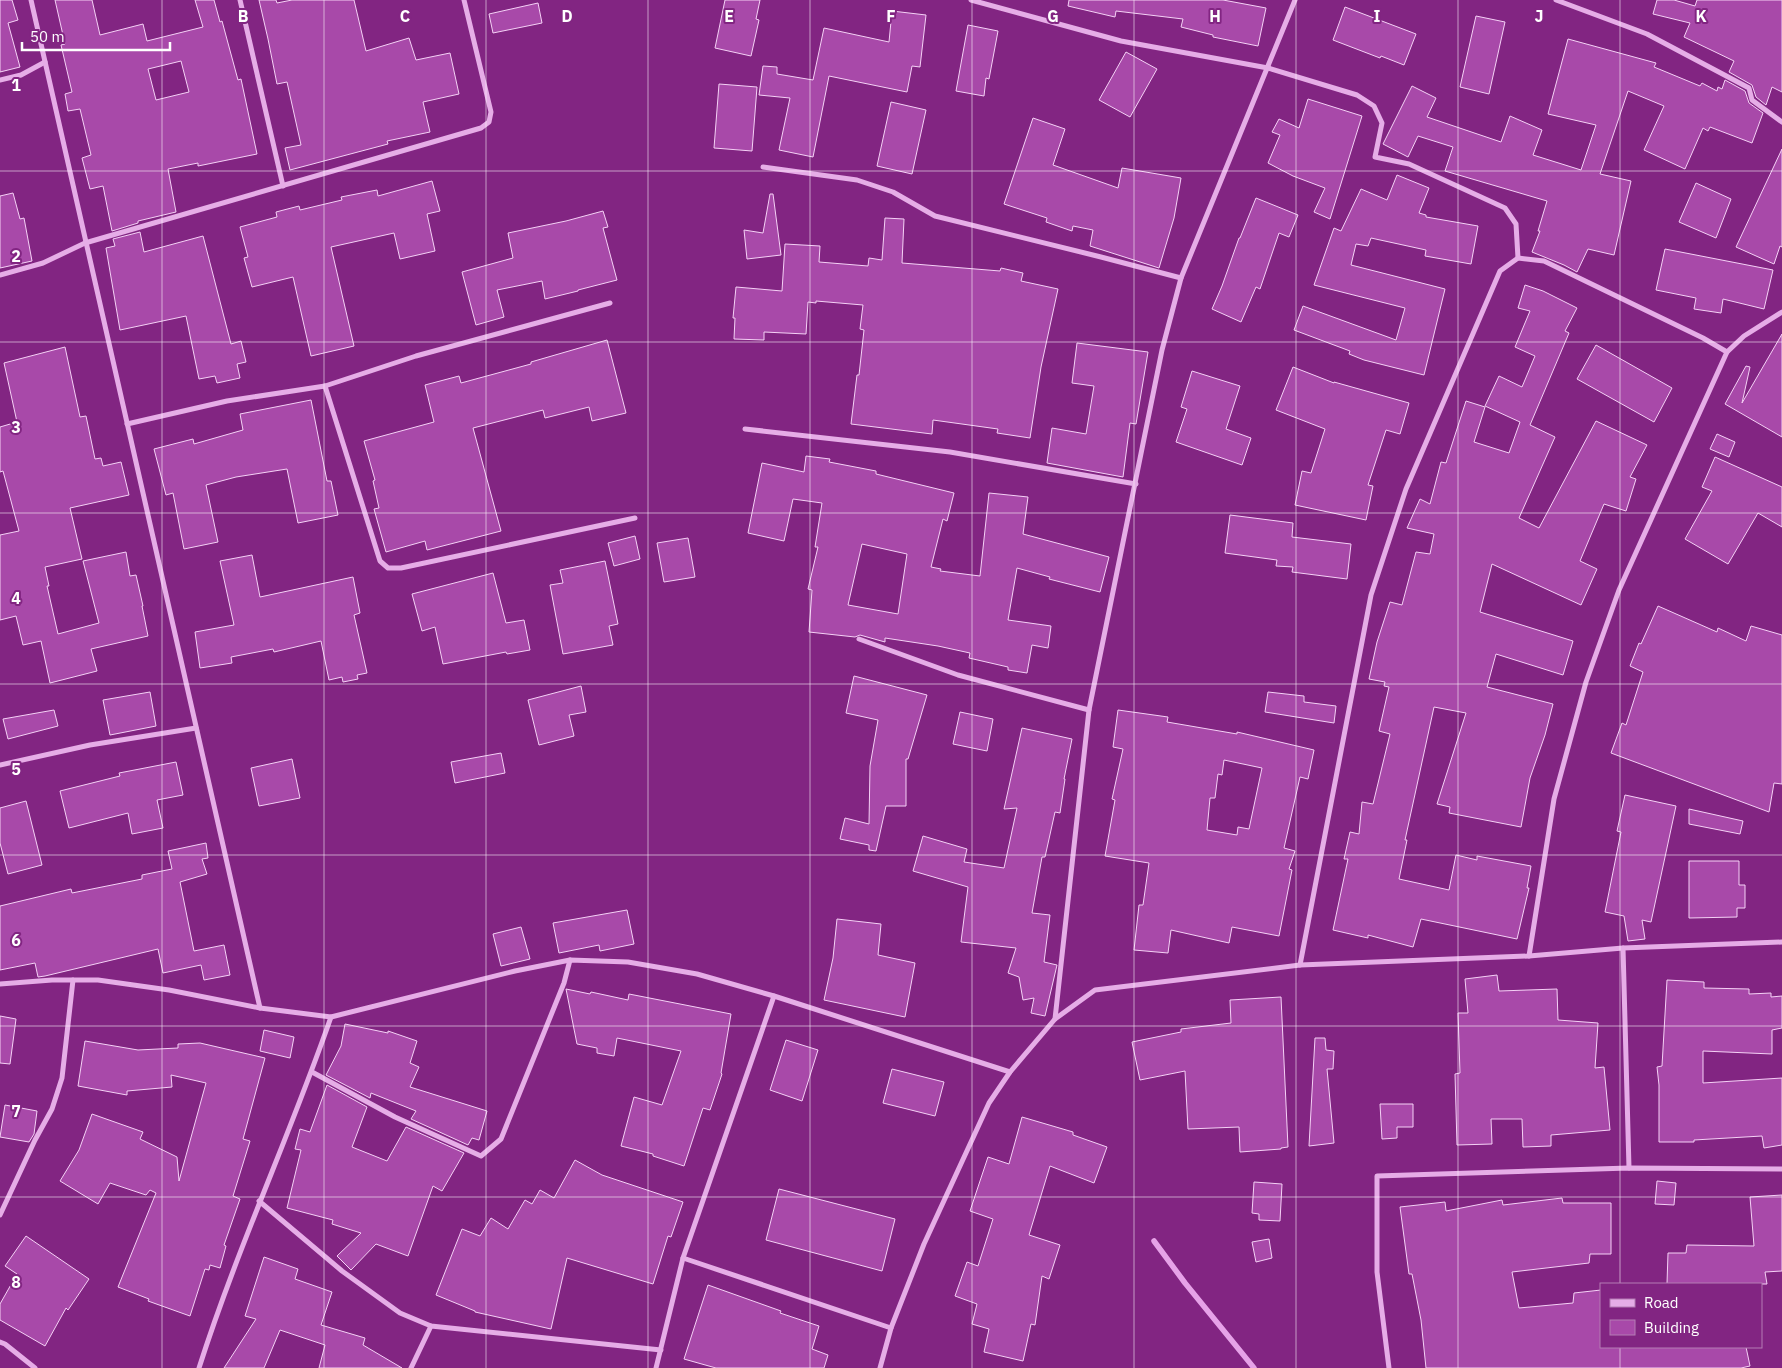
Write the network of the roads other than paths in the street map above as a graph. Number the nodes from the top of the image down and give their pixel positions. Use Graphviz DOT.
graph roads {
  1 [pos="31,0"];
  2 [pos="240,0"];
  3 [pos="464,0"];
  4 [pos="971,0"];
  5 [pos="1295,0"];
  6 [pos="1556,0"];
  7 [pos="45,62"];
  8 [pos="1268,68"];
  9 [pos="0,80"];
  10 [pos="1782,122"];
  11 [pos="763,167"];
  12 [pos="284,186"];
  13 [pos="85,243"];
  14 [pos="1518,258"];
  15 [pos="0,275"];
  16 [pos="1181,278"];
  17 [pos="610,303"];
  18 [pos="1782,312"];
  19 [pos="1727,352"];
  20 [pos="325,386"];
  21 [pos="126,424"];
  22 [pos="745,429"];
  23 [pos="1136,484"];
  24 [pos="635,518"];
  25 [pos="859,639"];
  26 [pos="1089,710"];
  27 [pos="196,728"];
  28 [pos="0,765"];
  29 [pos="1782,942"];
  30 [pos="1623,948"];
  31 [pos="1529,956"];
  32 [pos="570,960"];
  33 [pos="1300,965"];
  34 [pos="73,980"];
  35 [pos="0,984"];
  36 [pos="774,996"];
  37 [pos="260,1008"];
  38 [pos="331,1017"];
  39 [pos="1055,1019"];
  40 [pos="312,1072"];
  41 [pos="1010,1072"];
  42 [pos="1629,1168"];
  43 [pos="1782,1168"];
  44 [pos="259,1201"];
  45 [pos="0,1215"];
  46 [pos="683,1258"];
  47 [pos="431,1326"];
  48 [pos="891,1328"];
  49 [pos="0,1342"];
  50 [pos="661,1350"];
  51 [pos="35,1368"];
  52 [pos="199,1368"];
  53 [pos="412,1368"];
  54 [pos="656,1368"];
  55 [pos="880,1368"];
  56 [pos="1389,1368"];
  1 -- 7 [label="street"];
  2 -- 12 [label="street"];
  3 -- 12 [label="street"];
  4 -- 8 [label="street"];
  5 -- 8 [label="street"];
  6 -- 10 [label="street"];
  7 -- 9 [label="street"];
  7 -- 13 [label="street"];
  8 -- 14 [label="street"];
  8 -- 16 [label="street"];
  11 -- 16 [label="street"];
  12 -- 13 [label="street"];
  13 -- 15 [label="street"];
  13 -- 21 [label="street"];
  14 -- 19 [label="street"];
  14 -- 33 [label="street"];
  16 -- 23 [label="street"];
  17 -- 20 [label="street"];
  18 -- 19 [label="street"];
  19 -- 31 [label="street"];
  20 -- 21 [label="street"];
  20 -- 24 [label="street"];
  21 -- 27 [label="street"];
  22 -- 23 [label="street"];
  23 -- 26 [label="street"];
  25 -- 26 [label="street"];
  26 -- 39 [label="street"];
  27 -- 28 [label="street"];
  27 -- 37 [label="street"];
  29 -- 30 [label="street"];
  30 -- 31 [label="street"];
  30 -- 42 [label="street"];
  31 -- 33 [label="street"];
  32 -- 36 [label="street"];
  32 -- 38 [label="street"];
  32 -- 40 [label="street"];
  33 -- 39 [label="street"];
  34 -- 35 [label="street"];
  34 -- 37 [label="street"];
  34 -- 45 [label="street"];
  36 -- 41 [label="street"];
  36 -- 46 [label="street"];
  37 -- 38 [label="street"];
  38 -- 40 [label="street"];
  39 -- 41 [label="street"];
  40 -- 44 [label="street"];
  41 -- 48 [label="street"];
  42 -- 43 [label="street"];
  42 -- 56 [label="street"];
  44 -- 47 [label="street"];
  44 -- 52 [label="street"];
  46 -- 48 [label="street"];
  46 -- 50 [label="street"];
  47 -- 50 [label="street"];
  47 -- 53 [label="street"];
  48 -- 55 [label="street"];
  49 -- 51 [label="street"];
  50 -- 54 [label="street"];
}
